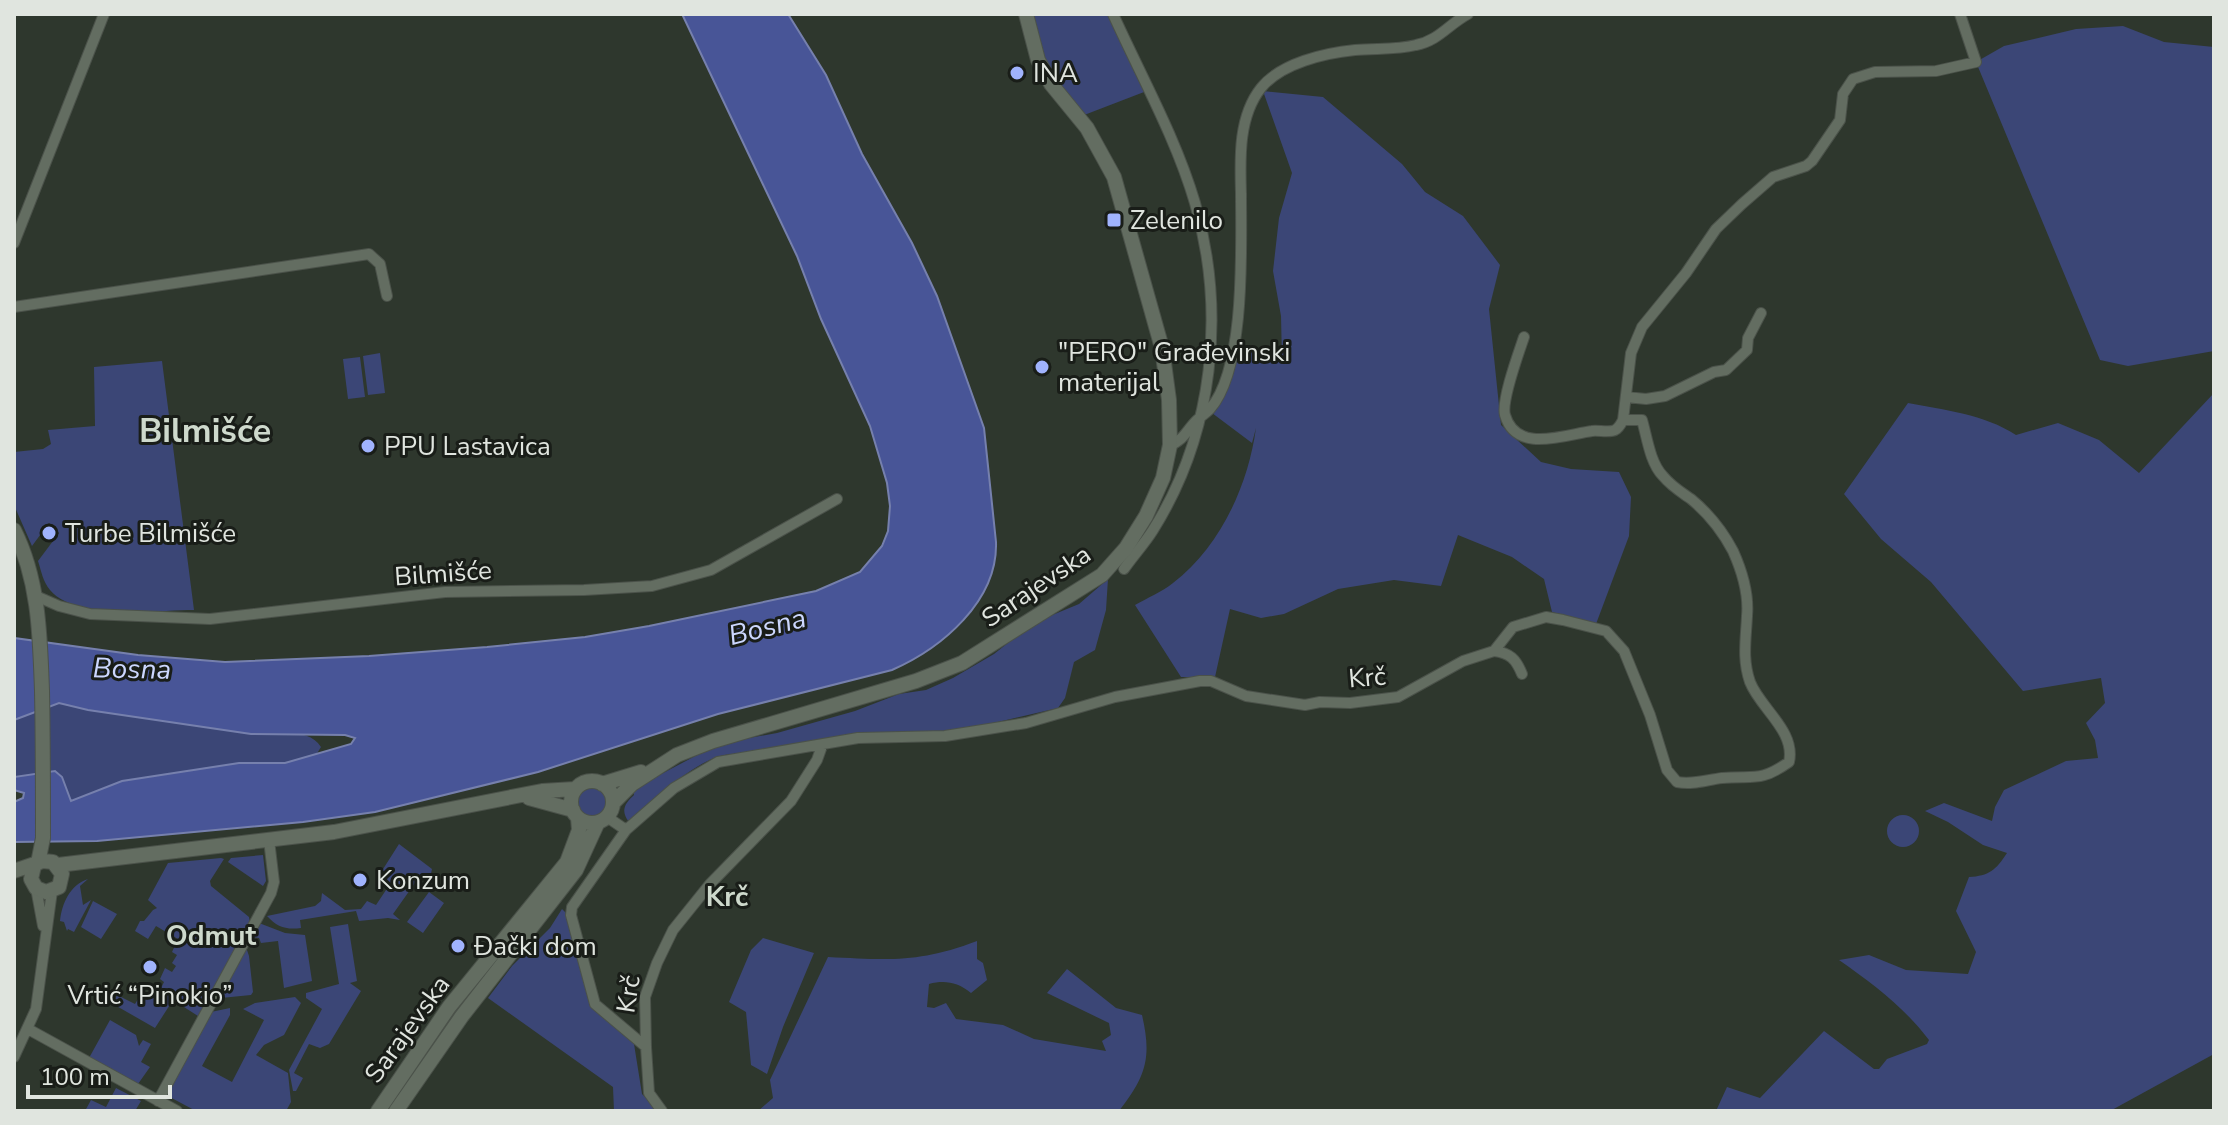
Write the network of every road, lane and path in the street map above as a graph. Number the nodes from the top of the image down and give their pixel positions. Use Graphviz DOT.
graph roads {
  1 [pos="104,14"];
  2 [pos="1026,14"];
  3 [pos="1113,14"];
  4 [pos="1468,14"];
  5 [pos="1960,14"];
  6 [pos="14,243"];
  7 [pos="387,296"];
  8 [pos="14,307"];
  9 [pos="1761,313"];
  10 [pos="1524,337"];
  11 [pos="1626,397"];
  12 [pos="1202,416"];
  13 [pos="1623,420"];
  14 [pos="1170,445"];
  15 [pos="837,499"];
  16 [pos="14,530"];
  17 [pos="1124,569"];
  18 [pos="36,596"];
  19 [pos="1494,651"];
  20 [pos="1522,674"];
  21 [pos="822,746"];
  22 [pos="652,768"];
  23 [pos="602,784"];
  24 [pos="575,789"];
  25 [pos="516,797"];
  26 [pos="575,814"];
  27 [pos="606,814"];
  28 [pos="626,830"];
  29 [pos="269,840"];
  30 [pos="14,871"];
  31 [pos="49,871"];
  32 [pos="14,878"];
  33 [pos="34,885"];
  34 [pos="44,951"];
  35 [pos="28,1029"];
  36 [pos="646,1047"];
  37 [pos="14,1057"];
  38 [pos="158,1101"];
  39 [pos="177,1111"];
  40 [pos="378,1111"];
  41 [pos="396,1111"];
  42 [pos="662,1111"];
  1 -- 6 [label="street"];
  2 -- 14 [label="main road, Sarajevska"];
  3 -- 12 [label="street"];
  4 -- 12 [label="street"];
  5 -- 11 [label="street"];
  7 -- 8 [label="street"];
  9 -- 11 [label="street"];
  10 -- 13 [label="street"];
  11 -- 13 [label="street"];
  12 -- 14 [label="street"];
  12 -- 17 [label="street"];
  13 -- 19 [label="street, Krč"];
  14 -- 22 [label="main road, Sarajevska"];
  15 -- 18 [label="street, Bilmišće"];
  16 -- 18 [label="main road"];
  18 -- 31 [label="main road"];
  19 -- 20 [label="street"];
  19 -- 21 [label="street, Krč"];
  21 -- 28 [label="street, Krč"];
  21 -- 36 [label="street, Krč"];
  22 -- 23 [label="main road, Sarajevska"];
  22 -- 27 [label="main road, Sarajevska"];
  23 -- 24 [label="main road"];
  23 -- 27 [label="main road"];
  24 -- 25 [label="main road"];
  24 -- 26 [label="main road"];
  25 -- 26 [label="main road"];
  25 -- 29 [label="main road"];
  26 -- 27 [label="main road"];
  26 -- 40 [label="main road, Sarajevska"];
  27 -- 28 [label="street"];
  27 -- 41 [label="main road, Sarajevska"];
  28 -- 36 [label="street, Krč"];
  29 -- 31 [label="main road"];
  29 -- 38 [label="street"];
  30 -- 31 [label="main road"];
  31 -- 33 [label="main road"];
  31 -- 33 [label="main road"];
  31 -- 34 [label="street"];
  32 -- 33 [label="main road"];
  33 -- 34 [label="street"];
  34 -- 35 [label="street"];
  35 -- 37 [label="street"];
  35 -- 38 [label="street"];
  36 -- 42 [label="street"];
  38 -- 39 [label="street"];
}
